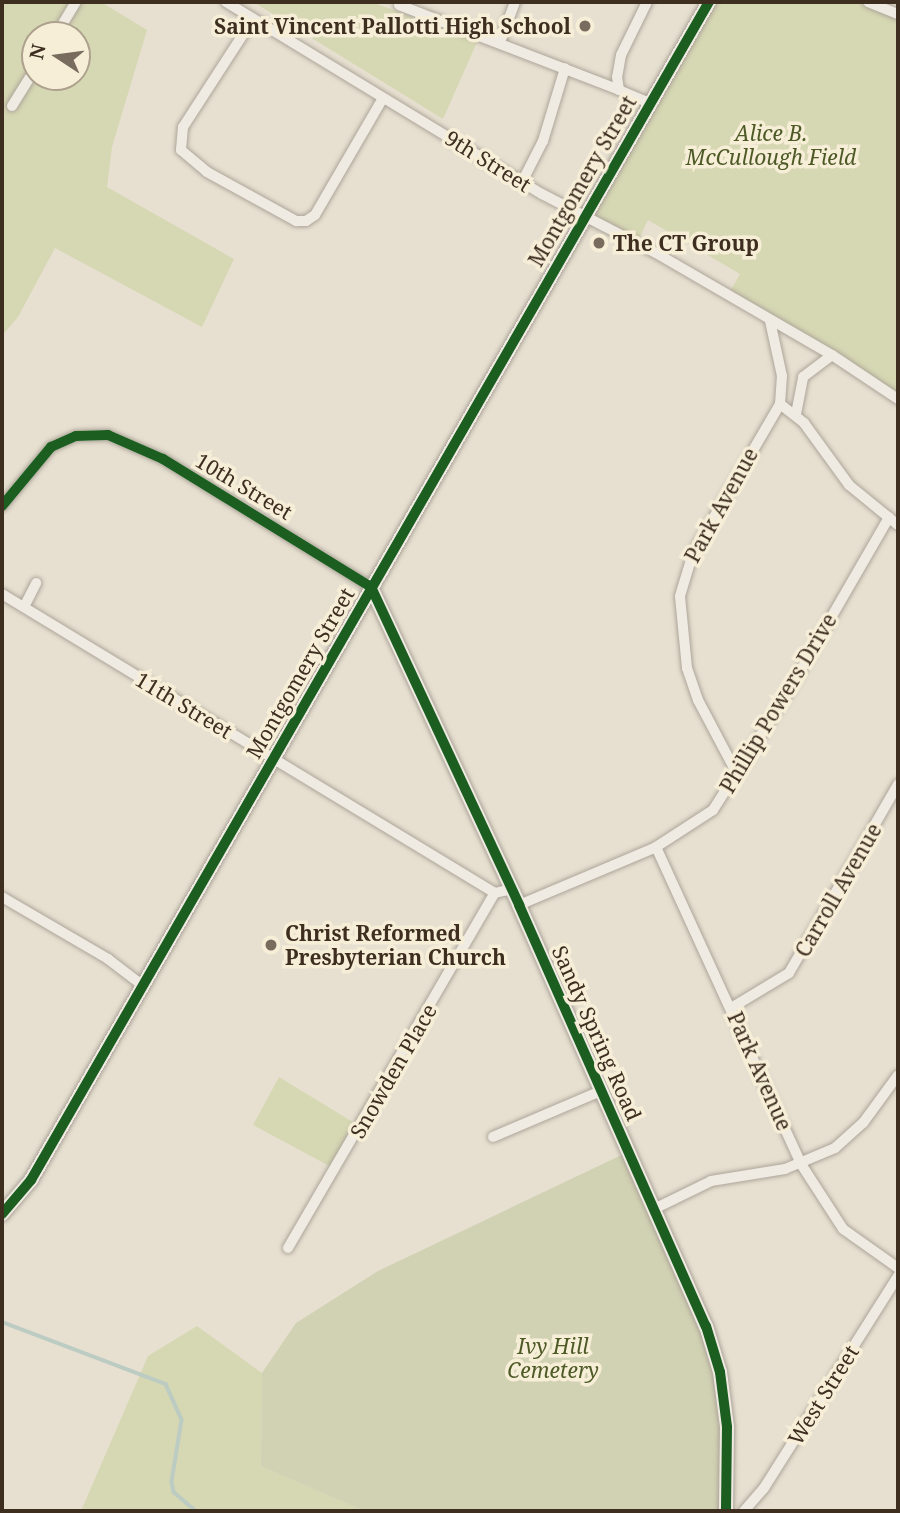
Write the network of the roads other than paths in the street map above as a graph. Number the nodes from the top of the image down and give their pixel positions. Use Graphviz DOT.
graph roads {
  1 [pos="76,2"];
  2 [pos="228,2"];
  3 [pos="516,2"];
  4 [pos="646,2"];
  5 [pos="709,2"];
  6 [pos="868,2"];
  7 [pos="399,5"];
  8 [pos="898,14"];
  9 [pos="253,19"];
  10 [pos="64,21"];
  11 [pos="500,42"];
  12 [pos="565,68"];
  13 [pos="619,90"];
  14 [pos="21,91"];
  15 [pos="383,98"];
  16 [pos="650,103"];
  17 [pos="12,106"];
  18 [pos="522,182"];
  19 [pos="584,216"];
  20 [pos="770,321"];
  21 [pos="832,355"];
  22 [pos="898,399"];
  23 [pos="780,404"];
  24 [pos="796,414"];
  25 [pos="2,506"];
  26 [pos="889,517"];
  27 [pos="898,525"];
  28 [pos="36,583"];
  29 [pos="371,587"];
  30 [pos="2,594"];
  31 [pos="24,607"];
  32 [pos="274,759"];
  33 [pos="735,770"];
  34 [pos="898,784"];
  35 [pos="656,847"];
  36 [pos="512,889"];
  37 [pos="495,893"];
  38 [pos="2,897"];
  39 [pos="519,905"];
  40 [pos="142,985"];
  41 [pos="731,1008"];
  42 [pos="898,1075"];
  43 [pos="601,1091"];
  44 [pos="493,1137"];
  45 [pos="801,1164"];
  46 [pos="656,1208"];
  47 [pos="2,1214"];
  48 [pos="288,1248"];
  49 [pos="898,1268"];
  50 [pos="898,1276"];
  51 [pos="726,1511"];
  52 [pos="744,1511"];
  1 -- 10 [label="street"];
  2 -- 9 [label="street, 9th Street"];
  3 -- 11 [label="street"];
  4 -- 13 [label="street"];
  5 -- 16 [label="street, Montgomery Street"];
  6 -- 8 [label="street"];
  7 -- 11 [label="street"];
  9 -- 15 [label="street, 9th Street"];
  9 -- 15 [label="street"];
  11 -- 12 [label="street"];
  12 -- 13 [label="street"];
  12 -- 18 [label="street"];
  13 -- 16 [label="street"];
  14 -- 17 [label="street"];
  15 -- 18 [label="street, 9th Street"];
  16 -- 19 [label="street, Montgomery Street"];
  18 -- 19 [label="street, 9th Street"];
  19 -- 20 [label="street, 9th Street"];
  19 -- 29 [label="street, Montgomery Street"];
  20 -- 21 [label="street, 9th Street"];
  20 -- 23 [label="street, Park Avenue"];
  21 -- 22 [label="street, 9th Street"];
  21 -- 24 [label="street"];
  23 -- 24 [label="street"];
  23 -- 33 [label="street, Park Avenue"];
  24 -- 26 [label="street"];
  25 -- 29 [label="street, 10th Street"];
  26 -- 27 [label="street"];
  26 -- 33 [label="street, Phillip Powers Drive"];
  28 -- 31 [label="street"];
  29 -- 32 [label="street, Montgomery Street"];
  29 -- 36 [label="street, Sandy Spring Road"];
  30 -- 31 [label="street, 11th Street"];
  31 -- 32 [label="street, 11th Street"];
  32 -- 37 [label="street, 11th Street"];
  32 -- 40 [label="street, Montgomery Street"];
  33 -- 35 [label="street, Phillip Powers Drive"];
  34 -- 41 [label="street, Carroll Avenue"];
  35 -- 39 [label="street, Phillip Powers Drive"];
  35 -- 41 [label="street, Park Avenue"];
  36 -- 37 [label="street"];
  36 -- 39 [label="street, Sandy Spring Road"];
  37 -- 48 [label="street, Snowden Place"];
  38 -- 40 [label="street"];
  39 -- 43 [label="street, Sandy Spring Road"];
  40 -- 47 [label="street, Montgomery Street"];
  41 -- 45 [label="street, Park Avenue"];
  42 -- 45 [label="street"];
  43 -- 44 [label="street"];
  43 -- 46 [label="street, Sandy Spring Road"];
  45 -- 46 [label="street"];
  45 -- 49 [label="street, Park Avenue"];
  46 -- 51 [label="street, Sandy Spring Road"];
  50 -- 52 [label="street, West Street"];
}
